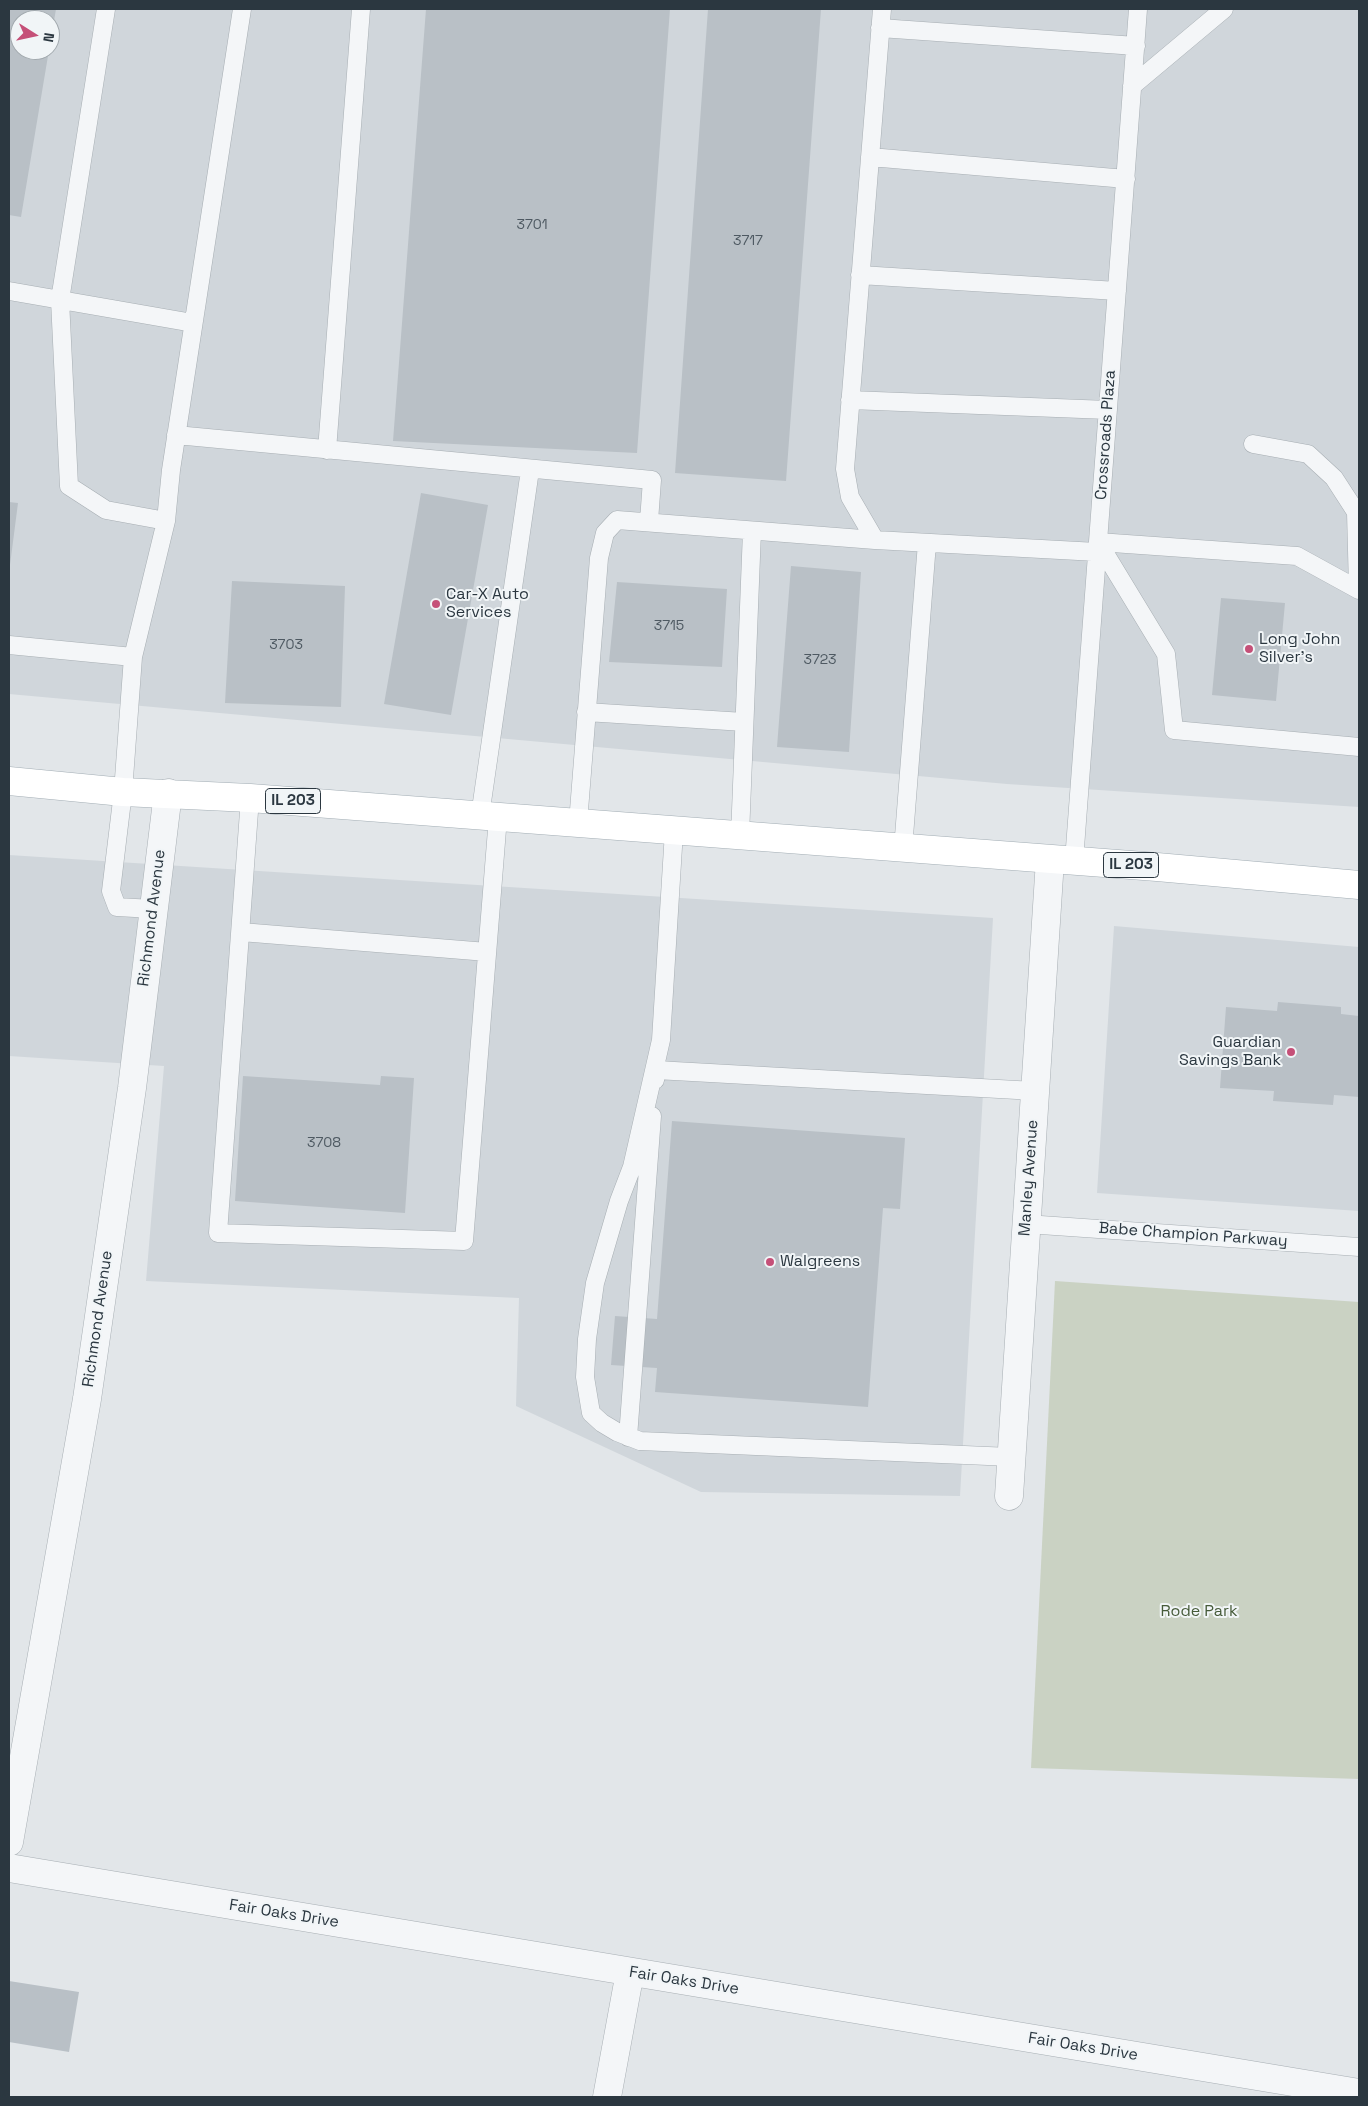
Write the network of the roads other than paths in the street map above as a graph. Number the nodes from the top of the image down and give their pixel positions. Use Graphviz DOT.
graph roads {
  1 [pos="106,9"];
  2 [pos="242,9"];
  3 [pos="361,9"];
  4 [pos="882,9"];
  5 [pos="1138,9"];
  6 [pos="1224,9"];
  7 [pos="880,28"];
  8 [pos="1136,46"];
  9 [pos="1132,86"];
  10 [pos="870,157"];
  11 [pos="1126,179"];
  12 [pos="860,275"];
  13 [pos="1117,291"];
  14 [pos="9,292"];
  15 [pos="60,300"];
  16 [pos="193,323"];
  17 [pos="850,400"];
  18 [pos="1108,410"];
  19 [pos="176,435"];
  20 [pos="1253,444"];
  21 [pos="327,450"];
  22 [pos="530,470"];
  23 [pos="166,521"];
  24 [pos="649,521"];
  25 [pos="752,531"];
  26 [pos="875,540"];
  27 [pos="927,543"];
  28 [pos="1097,547"];
  29 [pos="1359,589"];
  30 [pos="9,645"];
  31 [pos="132,657"];
  32 [pos="586,712"];
  33 [pos="744,722"];
  34 [pos="1359,747"];
  35 [pos="9,782"];
  36 [pos="124,792"];
  37 [pos="168,793"];
  38 [pos="250,798"];
  39 [pos="489,816"];
  40 [pos="578,823"];
  41 [pos="674,831"];
  42 [pos="740,836"];
  43 [pos="904,849"];
  44 [pos="1062,861"];
  45 [pos="1359,885"];
  46 [pos="153,909"];
  47 [pos="241,932"];
  48 [pos="487,952"];
  49 [pos="656,1070"];
  50 [pos="1035,1091"];
  51 [pos="1026,1224"];
  52 [pos="1359,1247"];
  53 [pos="628,1437"];
  54 [pos="1011,1457"];
  55 [pos="1009,1496"];
  56 [pos="9,1842"];
  57 [pos="9,1868"];
  58 [pos="630,1972"];
  59 [pos="1359,2093"];
  60 [pos="607,2097"];
  1 -- 15 [label="lane"];
  2 -- 16 [label="lane"];
  3 -- 21 [label="lane"];
  4 -- 7 [label="lane"];
  5 -- 8 [label="lane, Crossroads Plaza"];
  6 -- 9 [label="lane"];
  7 -- 8 [label="lane"];
  7 -- 10 [label="lane"];
  8 -- 9 [label="lane, Crossroads Plaza"];
  9 -- 11 [label="lane, Crossroads Plaza"];
  10 -- 11 [label="lane"];
  10 -- 12 [label="lane"];
  11 -- 13 [label="lane, Crossroads Plaza"];
  12 -- 13 [label="lane"];
  12 -- 17 [label="lane"];
  13 -- 18 [label="lane, Crossroads Plaza"];
  14 -- 15 [label="lane"];
  15 -- 16 [label="lane"];
  15 -- 23 [label="lane"];
  16 -- 19 [label="lane"];
  17 -- 18 [label="lane"];
  17 -- 26 [label="lane"];
  18 -- 28 [label="lane, Crossroads Plaza"];
  19 -- 21 [label="lane"];
  19 -- 23 [label="lane"];
  20 -- 29 [label="lane"];
  21 -- 22 [label="lane"];
  22 -- 24 [label="lane"];
  22 -- 39 [label="lane"];
  23 -- 31 [label="lane"];
  24 -- 25 [label="lane"];
  24 -- 32 [label="lane"];
  25 -- 26 [label="lane"];
  25 -- 33 [label="lane"];
  26 -- 27 [label="lane"];
  27 -- 28 [label="lane"];
  27 -- 43 [label="lane"];
  28 -- 29 [label="lane"];
  28 -- 34 [label="lane"];
  28 -- 44 [label="lane, Crossroads Plaza"];
  30 -- 31 [label="lane"];
  31 -- 36 [label="lane"];
  32 -- 33 [label="lane"];
  32 -- 40 [label="lane"];
  33 -- 42 [label="lane"];
  35 -- 36 [label="main road, IL 203"];
  36 -- 37 [label="main road, IL 203"];
  36 -- 46 [label="lane"];
  37 -- 38 [label="main road, IL 203"];
  37 -- 46 [label="street, Richmond Avenue"];
  38 -- 39 [label="main road, IL 203"];
  38 -- 47 [label="lane"];
  39 -- 40 [label="main road, IL 203"];
  39 -- 48 [label="lane"];
  40 -- 41 [label="main road, IL 203"];
  41 -- 42 [label="main road, IL 203"];
  41 -- 49 [label="lane"];
  42 -- 43 [label="main road, IL 203"];
  43 -- 44 [label="main road, IL 203"];
  44 -- 45 [label="main road, IL 203"];
  44 -- 50 [label="street, Manley Avenue"];
  46 -- 56 [label="street, Richmond Avenue"];
  47 -- 48 [label="lane"];
  47 -- 48 [label="lane"];
  49 -- 50 [label="lane"];
  49 -- 53 [label="lane"];
  49 -- 53 [label="lane"];
  50 -- 51 [label="street, Manley Avenue"];
  51 -- 52 [label="lane, Babe Champion Parkway"];
  51 -- 54 [label="street, Manley Avenue"];
  53 -- 54 [label="lane"];
  54 -- 55 [label="street, Manley Avenue"];
  57 -- 58 [label="street, Fair Oaks Drive"];
  58 -- 59 [label="street, Fair Oaks Drive"];
  58 -- 60 [label="street"];
}
